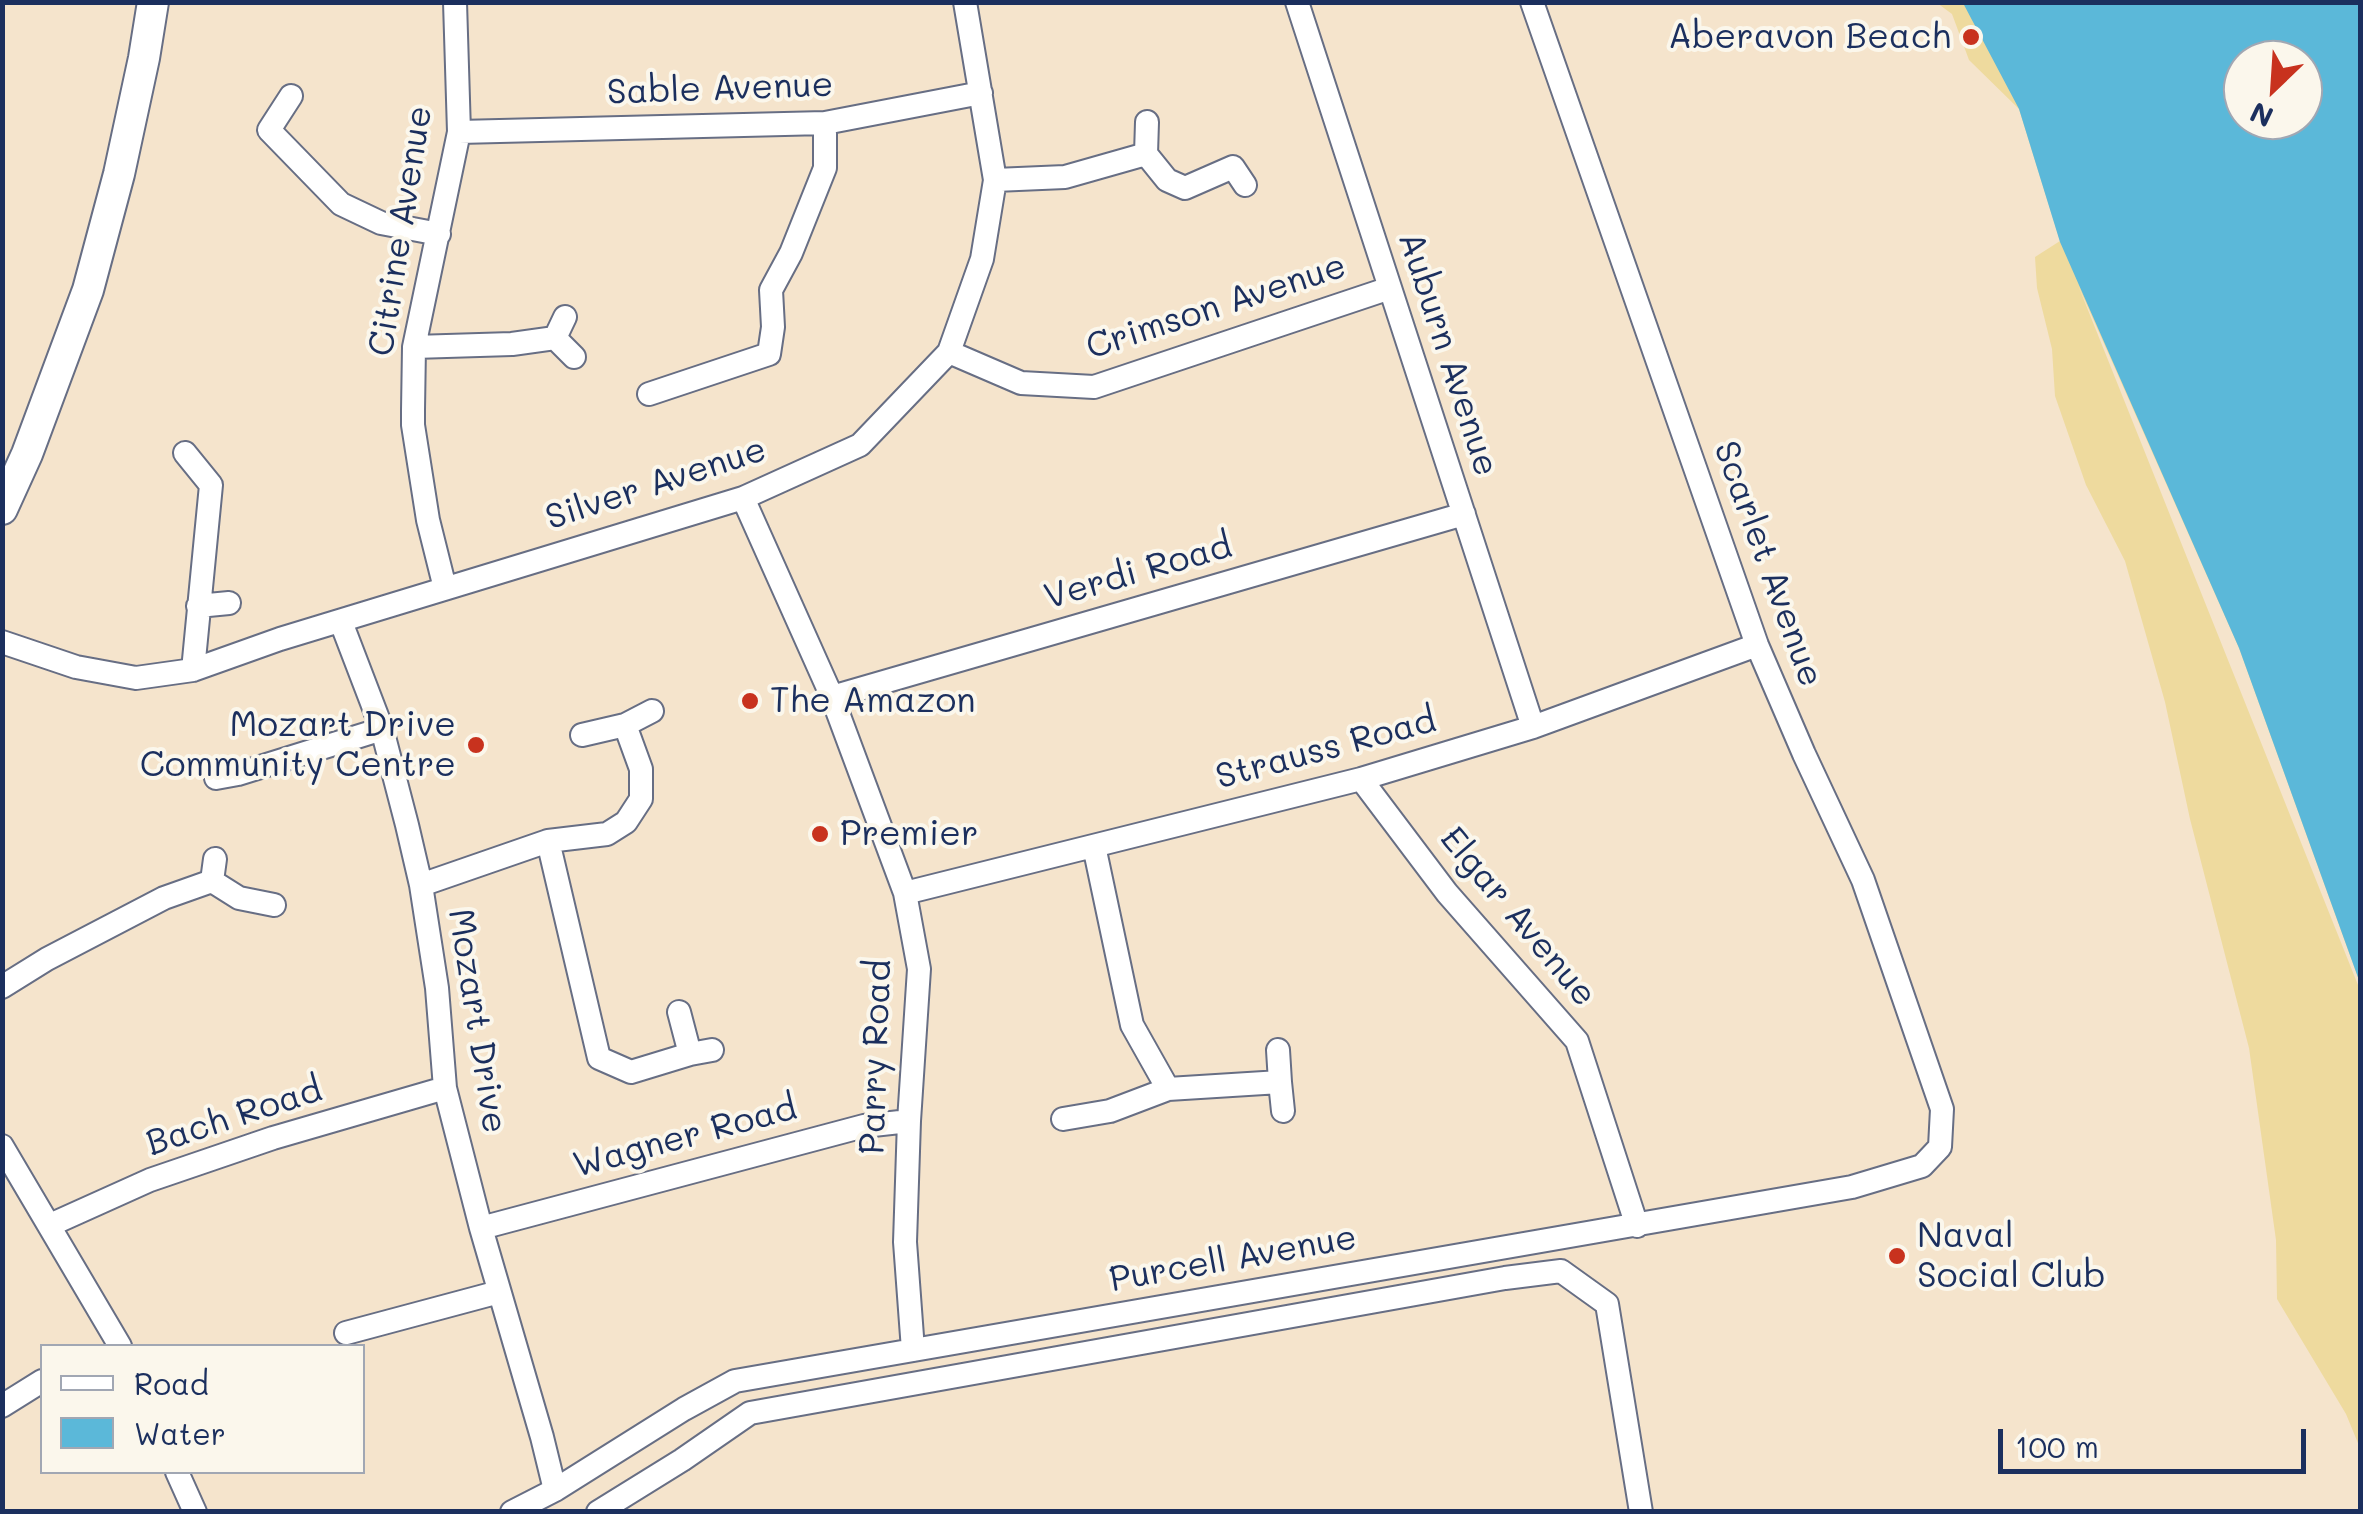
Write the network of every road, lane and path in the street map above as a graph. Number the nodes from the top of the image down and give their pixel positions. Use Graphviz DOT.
graph roads {
  1 [pos="153,2"];
  2 [pos="455,2"];
  3 [pos="965,2"];
  4 [pos="1296,2"];
  5 [pos="1532,2"];
  6 [pos="981,93"];
  7 [pos="291,96"];
  8 [pos="1147,122"];
  9 [pos="825,124"];
  10 [pos="460,132"];
  11 [pos="1146,154"];
  12 [pos="994,180"];
  13 [pos="1246,184"];
  14 [pos="439,234"];
  15 [pos="748,284"];
  16 [pos="1390,288"];
  17 [pos="772,290"];
  18 [pos="414,347"];
  19 [pos="949,352"];
  20 [pos="574,358"];
  21 [pos="648,394"];
  22 [pos="185,453"];
  23 [pos="743,498"];
  24 [pos="2,509"];
  25 [pos="1464,514"];
  26 [pos="445,588"];
  27 [pos="229,603"];
  28 [pos="198,606"];
  29 [pos="341,622"];
  30 [pos="2,642"];
  31 [pos="1757,645"];
  32 [pos="193,670"];
  33 [pos="832,697"];
  34 [pos="652,711"];
  35 [pos="625,725"];
  36 [pos="1533,727"];
  37 [pos="382,729"];
  38 [pos="582,735"];
  39 [pos="1361,779"];
  40 [pos="232,780"];
  41 [pos="548,842"];
  42 [pos="1094,846"];
  43 [pos="421,885"];
  44 [pos="905,893"];
  45 [pos="274,905"];
  46 [pos="2,987"];
  47 [pos="679,1012"];
  48 [pos="1278,1050"];
  49 [pos="1280,1082"];
  50 [pos="445,1088"];
  51 [pos="1168,1089"];
  52 [pos="1283,1111"];
  53 [pos="1063,1119"];
  54 [pos="909,1121"];
  55 [pos="2,1146"];
  56 [pos="1940,1147"];
  57 [pos="50,1225"];
  58 [pos="1637,1226"];
  59 [pos="481,1228"];
  60 [pos="499,1292"];
  61 [pos="341,1332"];
  62 [pos="111,1343"];
  63 [pos="913,1350"];
  64 [pos="40,1383"];
  65 [pos="2,1406"];
  66 [pos="178,1474"];
  67 [pos="555,1490"];
  68 [pos="195,1512"];
  69 [pos="512,1512"];
  70 [pos="598,1512"];
  71 [pos="1641,1512"];
  1 -- 24 [label="street"];
  2 -- 10 [label="street, Citrine Avenue"];
  3 -- 6 [label="street, Silver Avenue"];
  4 -- 16 [label="street, Auburn Avenue"];
  5 -- 31 [label="street, Scarlet Avenue"];
  6 -- 9 [label="street, Sable Avenue"];
  6 -- 12 [label="street, Silver Avenue"];
  7 -- 14 [label="street"];
  8 -- 11 [label="street"];
  9 -- 10 [label="street, Sable Avenue"];
  9 -- 17 [label="street"];
  10 -- 14 [label="street, Citrine Avenue"];
  11 -- 12 [label="street"];
  11 -- 13 [label="street"];
  12 -- 19 [label="street, Silver Avenue"];
  14 -- 18 [label="street, Citrine Avenue"];
  15 -- 17 [label="street"];
  16 -- 19 [label="street, Crimson Avenue"];
  16 -- 25 [label="street, Auburn Avenue"];
  17 -- 21 [label="street"];
  18 -- 20 [label="street"];
  18 -- 26 [label="street, Citrine Avenue"];
  19 -- 23 [label="street, Silver Avenue"];
  22 -- 28 [label="street"];
  23 -- 26 [label="street, Silver Avenue"];
  23 -- 33 [label="street, Parry Road"];
  25 -- 33 [label="street, Verdi Road"];
  25 -- 36 [label="street, Auburn Avenue"];
  26 -- 29 [label="street, Silver Avenue"];
  27 -- 28 [label="street"];
  28 -- 32 [label="street"];
  29 -- 32 [label="street, Silver Avenue"];
  29 -- 37 [label="street, Mozart Drive"];
  30 -- 32 [label="street, Silver Avenue"];
  31 -- 36 [label="street, Strauss Road"];
  31 -- 56 [label="street, Scarlet Avenue"];
  33 -- 44 [label="street, Parry Road"];
  34 -- 35 [label="street"];
  35 -- 38 [label="street"];
  35 -- 41 [label="street"];
  36 -- 39 [label="street, Strauss Road"];
  37 -- 40 [label="street"];
  37 -- 43 [label="street, Mozart Drive"];
  39 -- 42 [label="street, Strauss Road"];
  39 -- 58 [label="street, Elgar Avenue"];
  41 -- 43 [label="street"];
  41 -- 47 [label="street"];
  42 -- 44 [label="street, Strauss Road"];
  42 -- 51 [label="street"];
  43 -- 50 [label="street, Mozart Drive"];
  44 -- 54 [label="street, Parry Road"];
  45 -- 46 [label="street"];
  48 -- 49 [label="street"];
  49 -- 51 [label="street"];
  49 -- 52 [label="street"];
  50 -- 57 [label="street, Bach Road"];
  50 -- 59 [label="street, Mozart Drive"];
  51 -- 53 [label="street"];
  54 -- 59 [label="street, Wagner Road"];
  54 -- 63 [label="street, Parry Road"];
  55 -- 57 [label="street"];
  56 -- 58 [label="street, Purcell Avenue"];
  57 -- 62 [label="street"];
  58 -- 63 [label="street, Purcell Avenue"];
  59 -- 60 [label="street, Mozart Drive"];
  60 -- 61 [label="street"];
  60 -- 67 [label="street, Mozart Drive"];
  63 -- 67 [label="street, Purcell Avenue"];
  64 -- 65 [label="street"];
  66 -- 68 [label="street"];
  67 -- 69 [label="street, Purcell Avenue"];
  70 -- 71 [label="street"];
}
